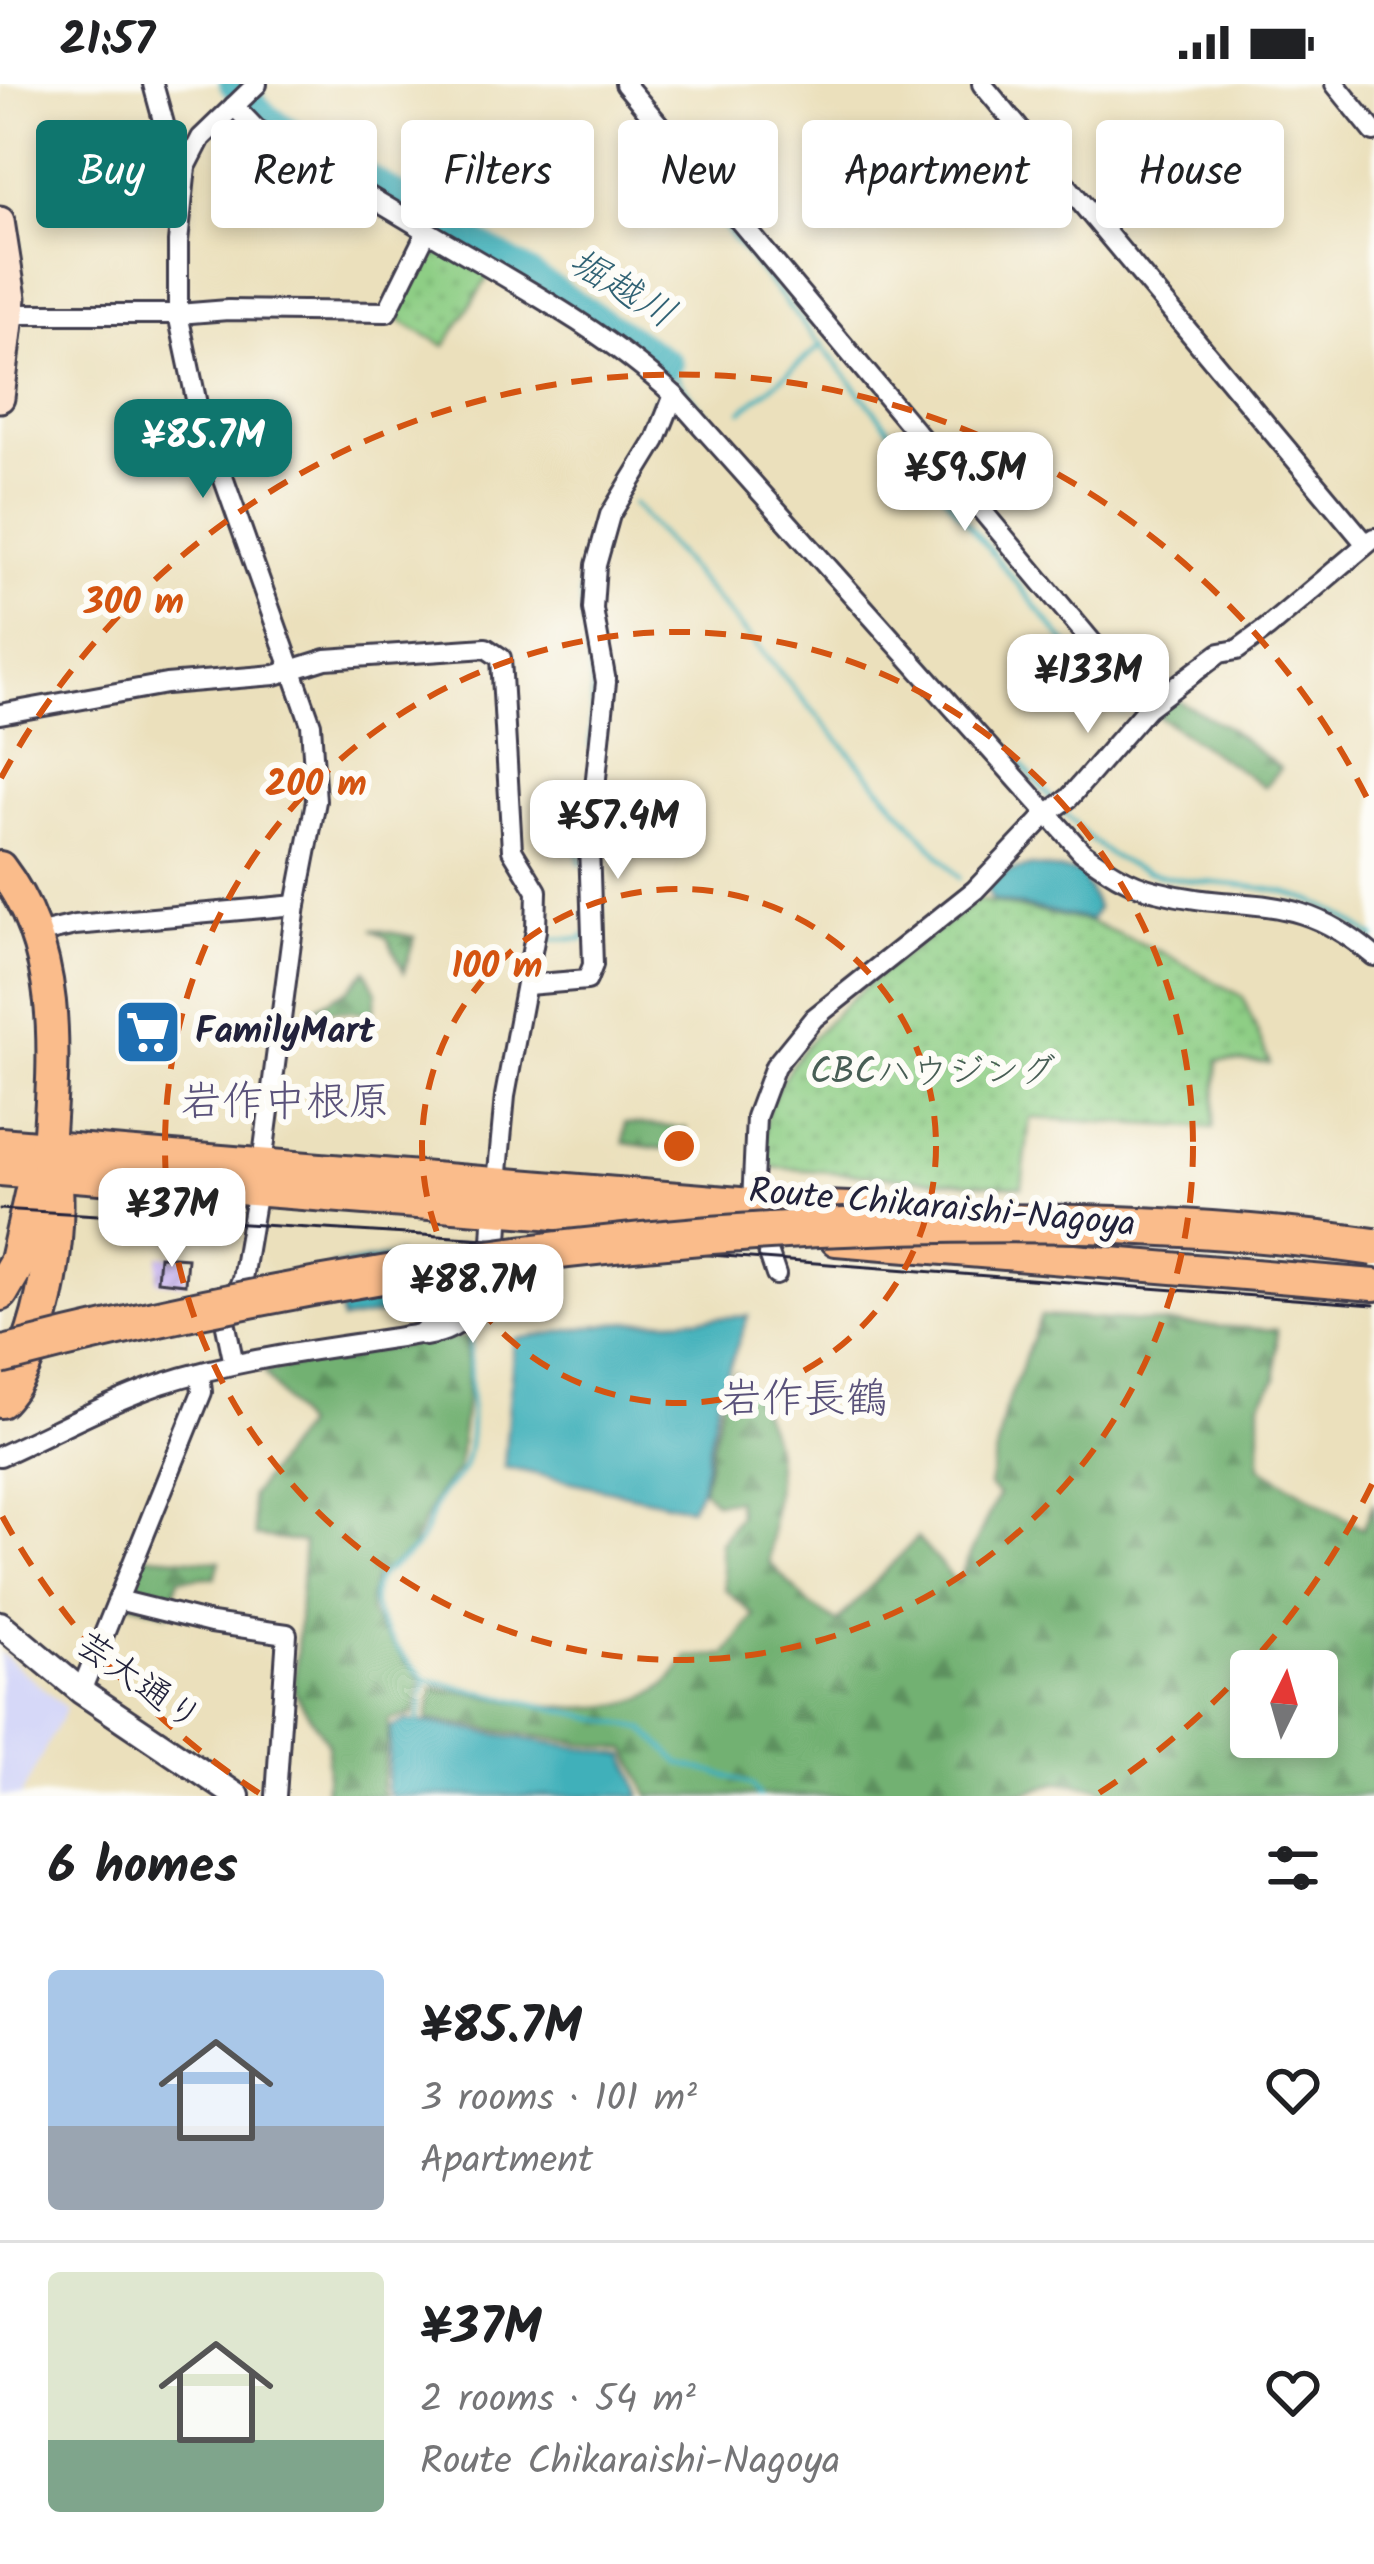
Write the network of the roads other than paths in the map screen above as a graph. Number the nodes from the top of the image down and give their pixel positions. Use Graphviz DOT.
graph roads {
  1 [pos="153,84"];
  2 [pos="257,84"];
  3 [pos="625,84"];
  4 [pos="982,84"];
  5 [pos="1335,84"];
  6 [pos="233,106"];
  7 [pos="163,120"];
  8 [pos="1374,132"];
  9 [pos="187,165"];
  10 [pos="0,221"];
  11 [pos="179,228"];
  12 [pos="428,231"];
  13 [pos="178,314"];
  14 [pos="6,333"];
  15 [pos="674,394"];
  16 [pos="0,398"];
  17 [pos="1370,541"];
  18 [pos="291,671"];
  19 [pos="1148,709"];
  20 [pos="0,714"];
  21 [pos="1048,813"];
  22 [pos="4,877"];
  23 [pos="296,905"];
  24 [pos="37,934"];
  25 [pos="1374,956"];
  26 [pos="527,985"];
  27 [pos="0,1143"];
  28 [pos="35,1166"];
  29 [pos="259,1177"];
  30 [pos="496,1195"];
  31 [pos="757,1218"];
  32 [pos="1374,1235"];
  33 [pos="1374,1247"];
  34 [pos="1374,1262"];
  35 [pos="776,1275"];
  36 [pos="1374,1285"];
  37 [pos="0,1292"];
  38 [pos="425,1333"];
  39 [pos="0,1356"];
  40 [pos="235,1364"];
  41 [pos="0,1371"];
  42 [pos="200,1373"];
  43 [pos="0,1399"];
  44 [pos="0,1456"];
  45 [pos="118,1600"];
  46 [pos="0,1624"];
  47 [pos="81,1691"];
  48 [pos="237,1796"];
  49 [pos="276,1796"];
  1 -- 7 [label="street"];
  2 -- 6 [label="street"];
  3 -- 19 [label="street"];
  4 -- 17 [label="street"];
  5 -- 8 [label="street"];
  6 -- 9 [label="street"];
  6 -- 12 [label="street"];
  10 -- 14 [label="main road"];
  11 -- 13 [label="street"];
  12 -- 13 [label="street"];
  12 -- 15 [label="street"];
  13 -- 14 [label="street"];
  13 -- 18 [label="street"];
  14 -- 16 [label="main road"];
  15 -- 21 [label="street"];
  15 -- 26 [label="street"];
  17 -- 19 [label="street"];
  18 -- 20 [label="street"];
  18 -- 23 [label="street"];
  18 -- 26 [label="street"];
  19 -- 21 [label="street"];
  21 -- 25 [label="street"];
  21 -- 31 [label="street"];
  22 -- 24 [label="main road"];
  23 -- 24 [label="street"];
  23 -- 29 [label="street"];
  24 -- 28 [label="main road"];
  26 -- 30 [label="street"];
  27 -- 28 [label="main road, Route Chikaraishi-Nagoya"];
  28 -- 29 [label="main road, Route Chikaraishi-Nagoya"];
  28 -- 37 [label="highway"];
  28 -- 43 [label="highway"];
  29 -- 30 [label="main road, Route Chikaraishi-Nagoya"];
  29 -- 40 [label="street"];
  30 -- 31 [label="main road, Route Chikaraishi-Nagoya"];
  30 -- 38 [label="street"];
  31 -- 32 [label="main road, Route Chikaraishi-Nagoya"];
  31 -- 35 [label="street"];
  31 -- 36 [label="main road, Route Chikaraishi-Nagoya"];
  33 -- 39 [label="highway, bridge"];
  34 -- 41 [label="highway"];
  38 -- 40 [label="street"];
  40 -- 42 [label="street"];
  42 -- 44 [label="street"];
  42 -- 45 [label="street"];
  45 -- 47 [label="street"];
  45 -- 49 [label="street"];
  46 -- 47 [label="street, 芸大通り"];
  47 -- 48 [label="street, 芸大通り"];
}
